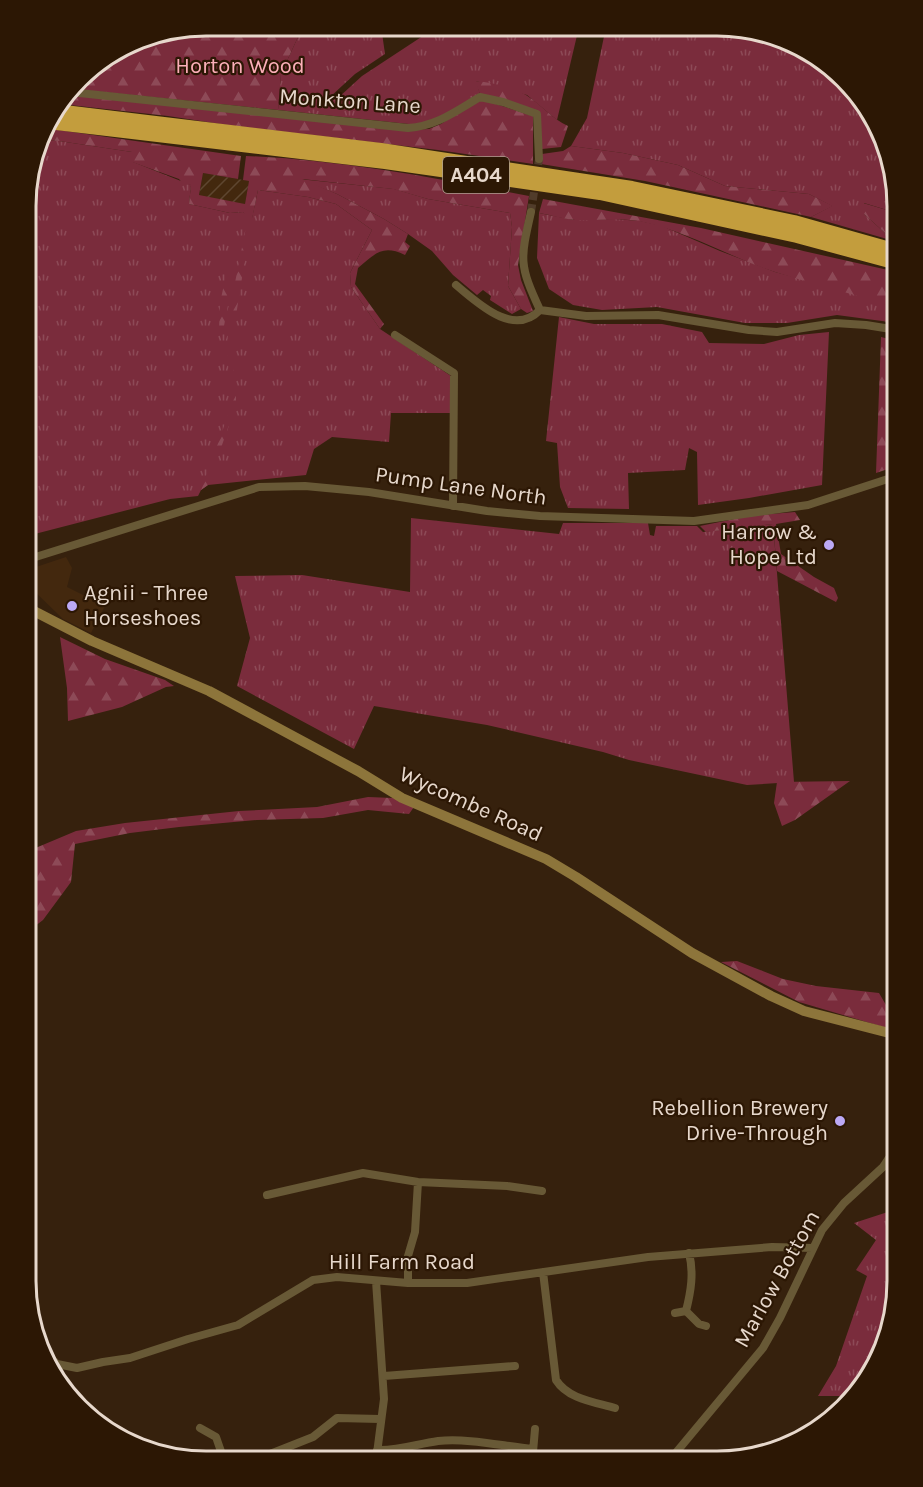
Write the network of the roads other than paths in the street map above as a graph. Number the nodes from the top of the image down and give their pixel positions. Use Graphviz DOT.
graph roads {
  1 [pos="80,93"];
  2 [pos="65,112"];
  3 [pos="58,123"];
  4 [pos="539,159"];
  5 [pos="531,212"];
  6 [pos="887,247"];
  7 [pos="887,260"];
  8 [pos="456,285"];
  9 [pos="540,310"];
  10 [pos="887,329"];
  11 [pos="395,335"];
  12 [pos="887,479"];
  13 [pos="453,506"];
  14 [pos="36,557"];
  15 [pos="36,612"];
  16 [pos="887,1032"];
  17 [pos="887,1161"];
  18 [pos="418,1182"];
  19 [pos="537,1194"];
  20 [pos="273,1196"];
  21 [pos="813,1248"];
  22 [pos="689,1253"];
  23 [pos="543,1272"];
  24 [pos="376,1281"];
  25 [pos="408,1283"];
  26 [pos="686,1311"];
  27 [pos="675,1313"];
  28 [pos="706,1326"];
  29 [pos="58,1364"];
  30 [pos="515,1366"];
  31 [pos="384,1376"];
  32 [pos="615,1408"];
  33 [pos="381,1419"];
  34 [pos="200,1428"];
  35 [pos="535,1430"];
  36 [pos="377,1450"];
  37 [pos="221,1451"];
  38 [pos="278,1451"];
  39 [pos="677,1451"];
  1 -- 4 [label="street, Monkton Lane"];
  2 -- 6 [label="highway, A404"];
  3 -- 7 [label="highway, A404"];
  5 -- 9 [label="street"];
  8 -- 9 [label="street"];
  9 -- 10 [label="street"];
  11 -- 13 [label="street"];
  12 -- 13 [label="street, Pump Lane North"];
  13 -- 14 [label="street, Pump Lane North"];
  15 -- 16 [label="street, Wycombe Road"];
  17 -- 21 [label="street, Marlow Bottom"];
  18 -- 19 [label="street"];
  18 -- 20 [label="street"];
  18 -- 25 [label="street"];
  21 -- 22 [label="street, Hill Farm Road"];
  21 -- 39 [label="street, Marlow Bottom"];
  22 -- 23 [label="street, Hill Farm Road"];
  22 -- 26 [label="street"];
  23 -- 25 [label="street, Hill Farm Road"];
  23 -- 32 [label="street"];
  24 -- 25 [label="street, Hill Farm Road"];
  24 -- 29 [label="street, Hill Farm Road"];
  24 -- 31 [label="street"];
  26 -- 27 [label="street"];
  26 -- 28 [label="street"];
  30 -- 31 [label="street"];
  31 -- 33 [label="street"];
  33 -- 36 [label="street"];
  33 -- 38 [label="street"];
  34 -- 37 [label="street"];
  35 -- 36 [label="street"];
}
